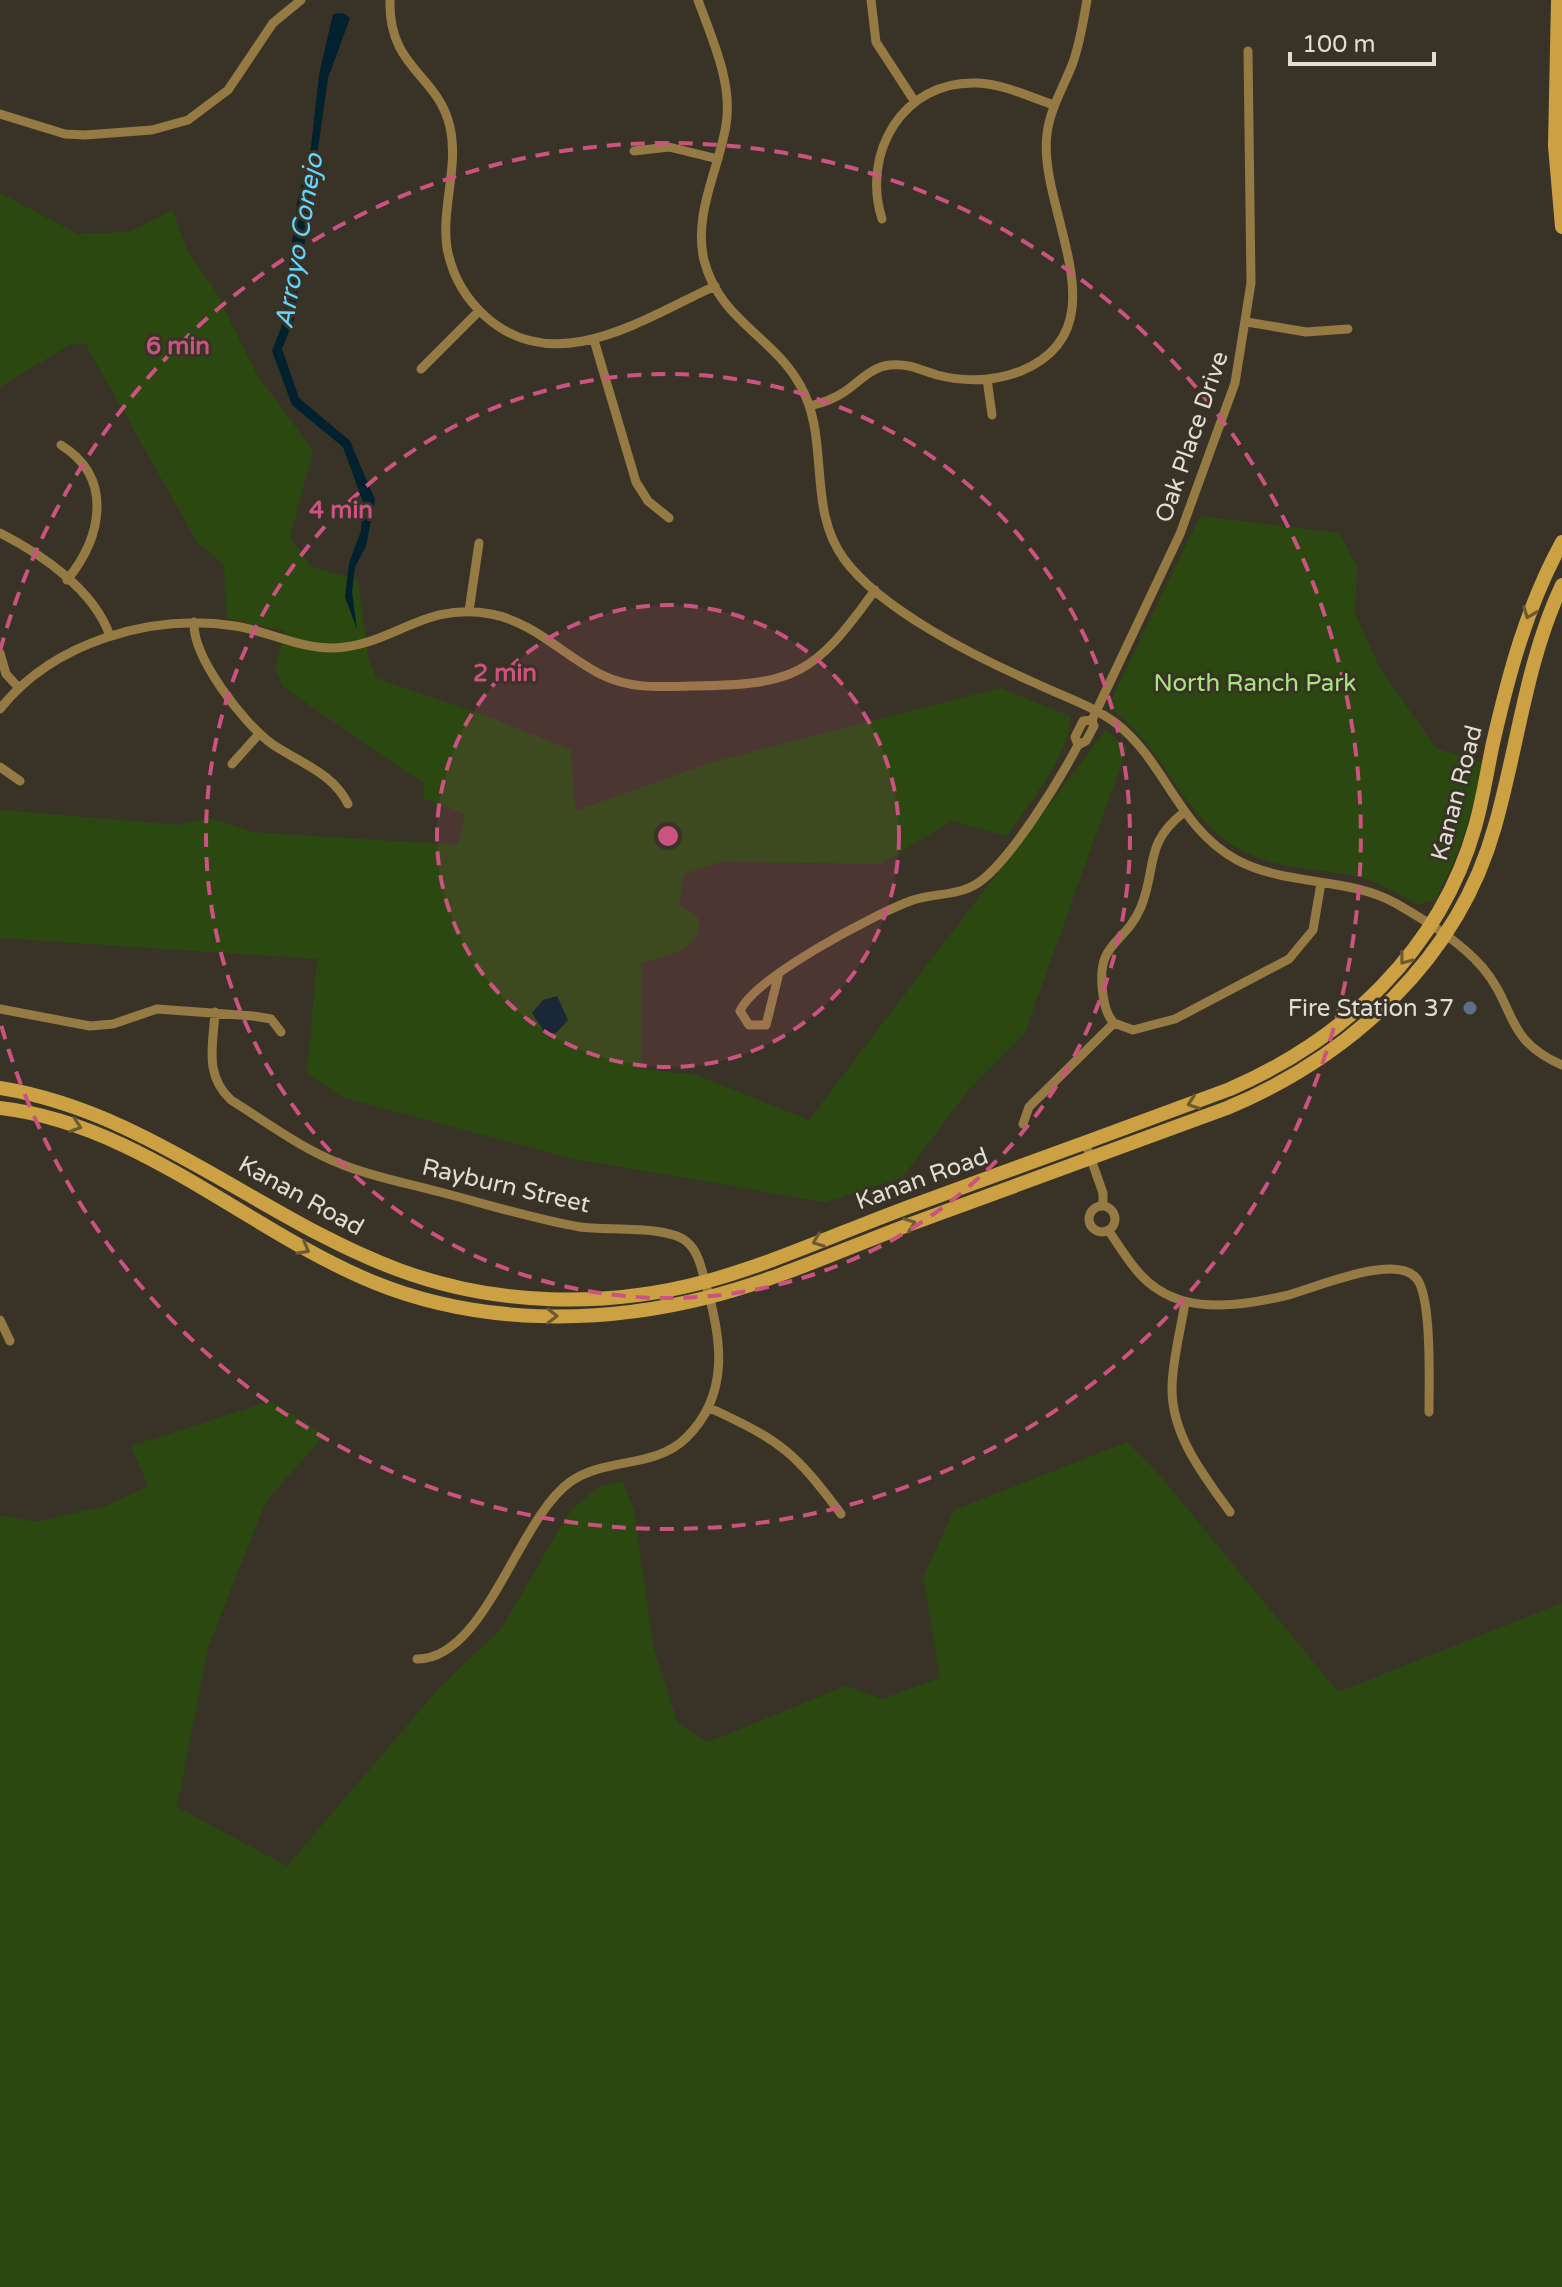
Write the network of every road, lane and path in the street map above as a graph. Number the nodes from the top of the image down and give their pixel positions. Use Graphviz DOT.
graph roads {
  1 [pos="301,0"];
  2 [pos="390,0"];
  3 [pos="698,0"];
  4 [pos="871,0"];
  5 [pos="1087,0"];
  6 [pos="1558,0"];
  7 [pos="1248,51"];
  8 [pos="915,102"];
  9 [pos="1054,105"];
  10 [pos="0,114"];
  11 [pos="634,151"];
  12 [pos="718,159"];
  13 [pos="882,219"];
  14 [pos="1562,227"];
  15 [pos="715,286"];
  16 [pos="479,311"];
  17 [pos="1247,322"];
  18 [pos="1348,329"];
  19 [pos="594,340"];
  20 [pos="421,369"];
  21 [pos="987,379"];
  22 [pos="810,406"];
  23 [pos="992,415"];
  24 [pos="61,445"];
  25 [pos="669,518"];
  26 [pos="0,533"];
  27 [pos="1562,542"];
  28 [pos="479,543"];
  29 [pos="67,580"];
  30 [pos="1562,585"];
  31 [pos="875,590"];
  32 [pos="469,611"];
  33 [pos="194,622"];
  34 [pos="110,636"];
  35 [pos="0,653"];
  36 [pos="3,674"];
  37 [pos="19,688"];
  38 [pos="0,709"];
  39 [pos="1094,716"];
  40 [pos="259,734"];
  41 [pos="232,764"];
  42 [pos="0,767"];
  43 [pos="20,781"];
  44 [pos="348,804"];
  45 [pos="1183,813"];
  46 [pos="1321,883"];
  47 [pos="1430,927"];
  48 [pos="1444,936"];
  49 [pos="778,977"];
  50 [pos="0,1009"];
  51 [pos="215,1012"];
  52 [pos="1114,1023"];
  53 [pos="281,1032"];
  54 [pos="1562,1065"];
  55 [pos="0,1088"];
  56 [pos="0,1108"];
  57 [pos="1023,1124"];
  58 [pos="1085,1142"];
  59 [pos="1091,1158"];
  60 [pos="1103,1206"];
  61 [pos="1108,1230"];
  62 [pos="705,1281"];
  63 [pos="710,1297"];
  64 [pos="1185,1302"];
  65 [pos="0,1320"];
  66 [pos="10,1341"];
  67 [pos="710,1408"];
  68 [pos="1429,1412"];
  69 [pos="1230,1512"];
  70 [pos="841,1514"];
  71 [pos="417,1659"];
  1 -- 10 [label="street"];
  2 -- 16 [label="street"];
  3 -- 12 [label="street"];
  4 -- 8 [label="street"];
  5 -- 9 [label="street"];
  6 -- 14 [label="main road"];
  7 -- 17 [label="street, Oak Place Drive"];
  8 -- 9 [label="street"];
  8 -- 13 [label="street"];
  9 -- 21 [label="street"];
  11 -- 12 [label="street"];
  12 -- 15 [label="street"];
  15 -- 19 [label="street"];
  15 -- 22 [label="street"];
  16 -- 19 [label="street"];
  16 -- 20 [label="street"];
  17 -- 18 [label="street"];
  17 -- 39 [label="street, Oak Place Drive"];
  19 -- 25 [label="street"];
  21 -- 22 [label="street"];
  21 -- 23 [label="street"];
  22 -- 31 [label="street"];
  24 -- 29 [label="street"];
  26 -- 29 [label="street"];
  27 -- 47 [label="main road, Kanan Road, one-way"];
  28 -- 32 [label="street"];
  29 -- 34 [label="street"];
  30 -- 48 [label="main road, Kanan Road"];
  31 -- 32 [label="street"];
  31 -- 39 [label="street"];
  32 -- 33 [label="street"];
  33 -- 34 [label="street"];
  33 -- 40 [label="street"];
  34 -- 37 [label="street"];
  35 -- 36 [label="street"];
  36 -- 37 [label="street"];
  37 -- 38 [label="street"];
  39 -- 45 [label="street"];
  39 -- 49 [label="street, Oak Place Drive"];
  40 -- 41 [label="street"];
  40 -- 44 [label="street"];
  42 -- 43 [label="street"];
  45 -- 46 [label="street"];
  45 -- 52 [label="street"];
  46 -- 47 [label="street"];
  46 -- 52 [label="street"];
  47 -- 48 [label="street"];
  47 -- 58 [label="main road, Kanan Road, one-way"];
  48 -- 54 [label="street"];
  48 -- 59 [label="main road, Kanan Road"];
  49 -- 49 [label="street, Oak Place Drive"];
  50 -- 51 [label="street"];
  51 -- 53 [label="street"];
  51 -- 62 [label="street, Rayburn Street"];
  52 -- 57 [label="street"];
  55 -- 62 [label="main road, Kanan Road"];
  56 -- 63 [label="main road, Kanan Road, one-way"];
  58 -- 59 [label="street"];
  58 -- 62 [label="main road, Kanan Road, one-way"];
  59 -- 60 [label="street"];
  63 -- 59 [label="main road, Kanan Road, one-way"];
  60 -- 61 [label="street"];
  60 -- 61 [label="street"];
  61 -- 64 [label="street"];
  62 -- 63 [label="street, Rayburn Street"];
  63 -- 67 [label="street, Rayburn Street"];
  64 -- 68 [label="street"];
  64 -- 69 [label="street"];
  65 -- 66 [label="street"];
  67 -- 70 [label="street"];
  67 -- 71 [label="street, Rayburn Street"];
}
